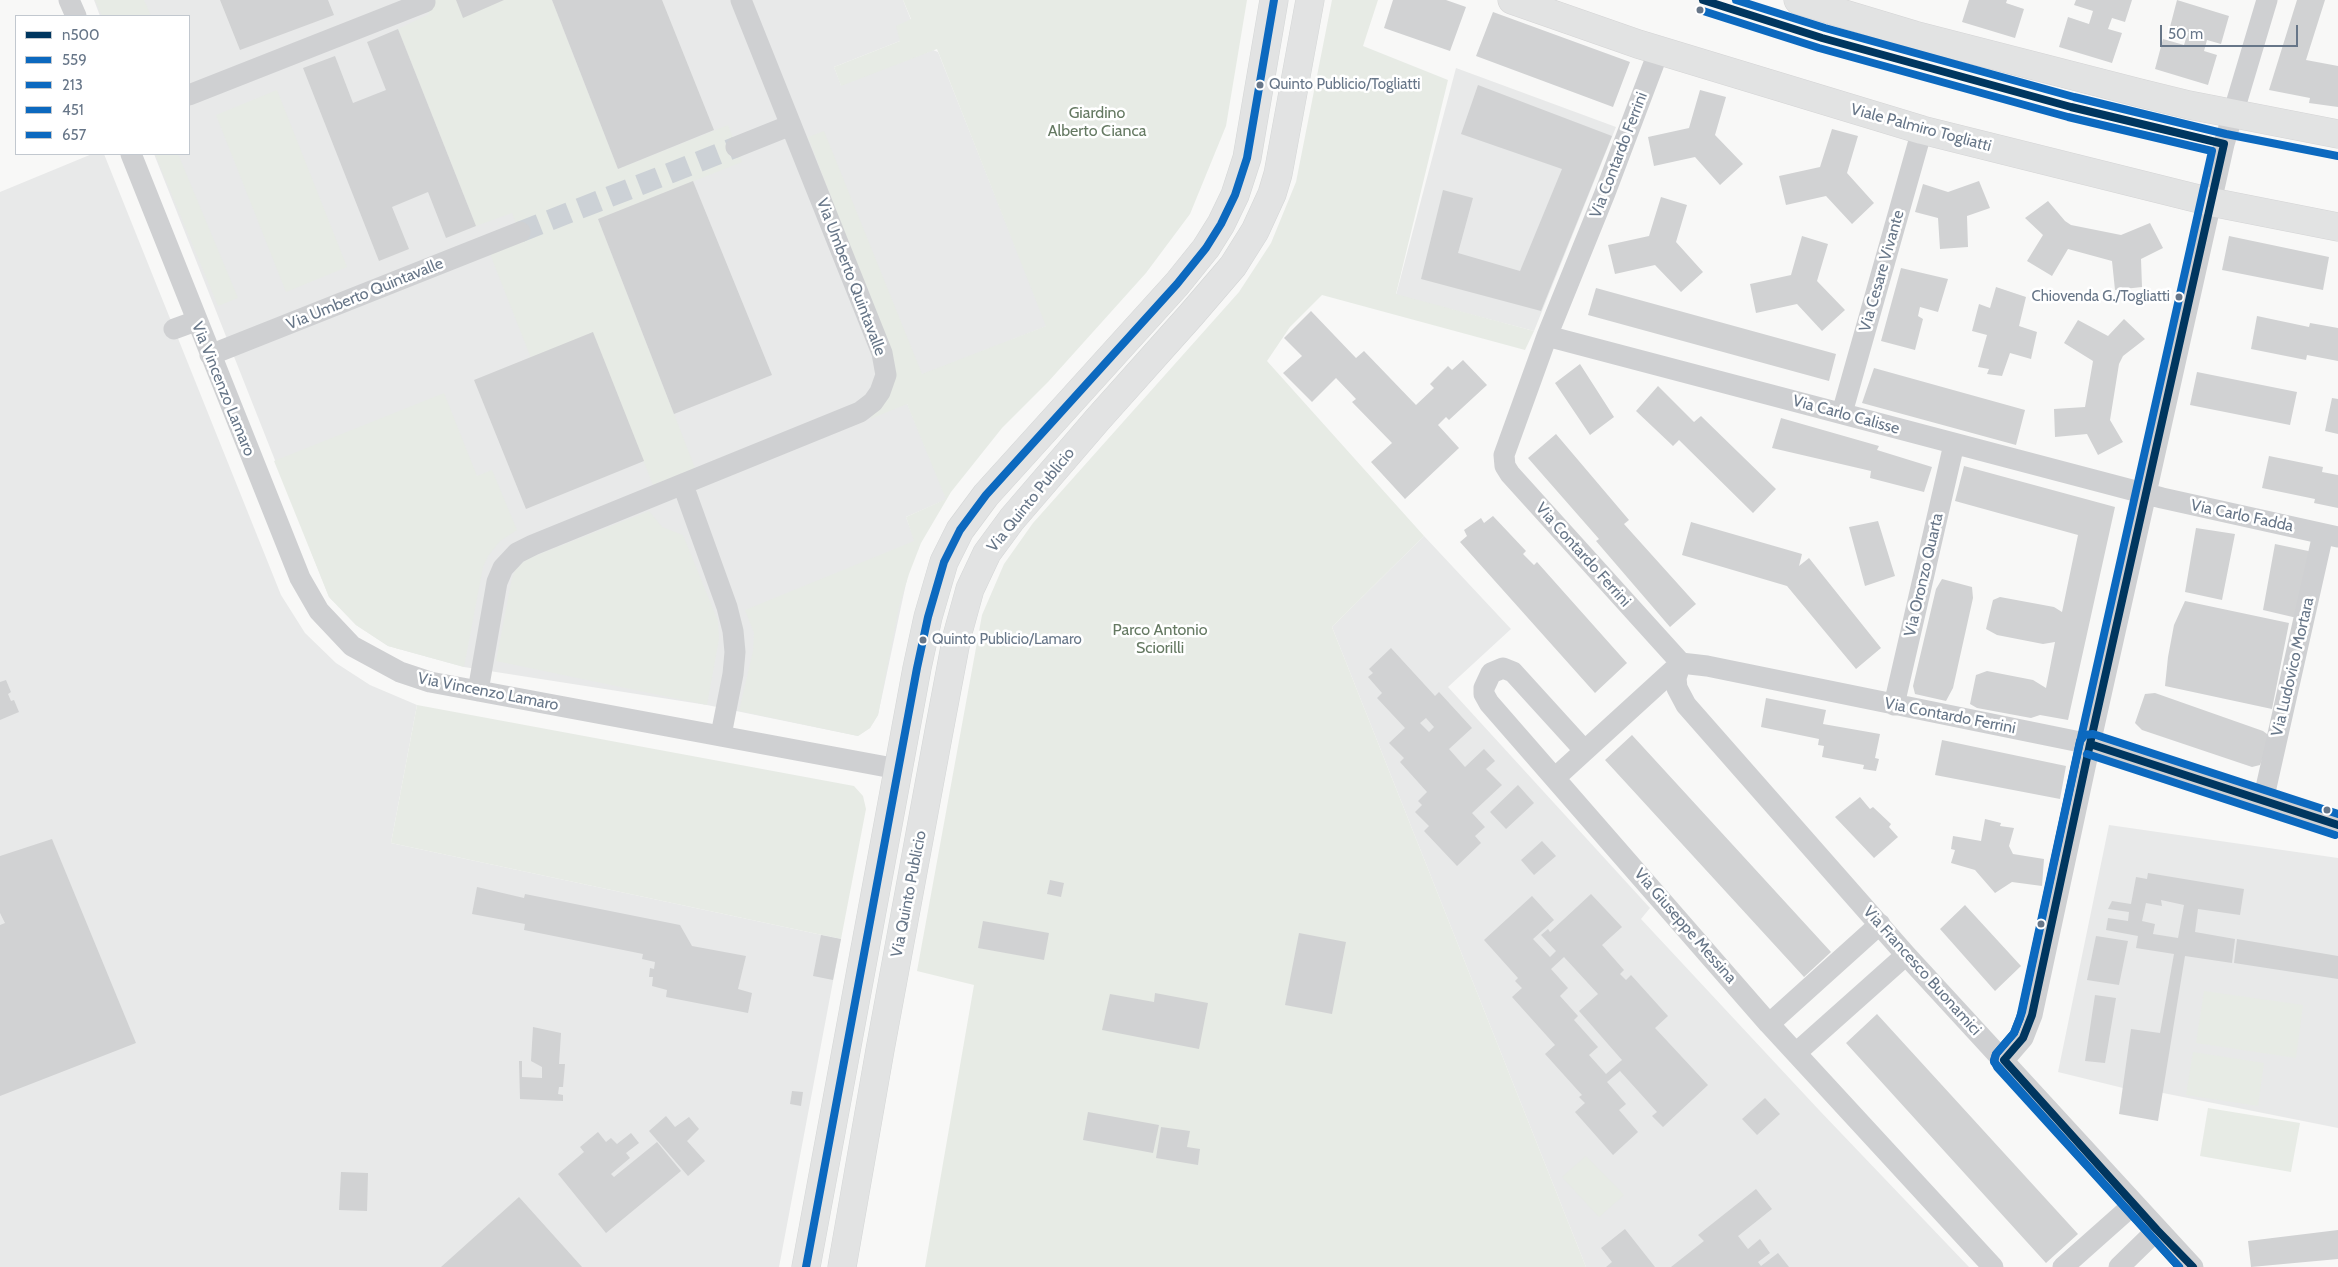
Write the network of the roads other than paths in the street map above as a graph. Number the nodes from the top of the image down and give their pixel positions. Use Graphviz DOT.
graph roads {
  1 [pos="70,0"];
  2 [pos="741,0"];
  3 [pos="1274,0"];
  4 [pos="1310,0"];
  5 [pos="1512,0"];
  6 [pos="1798,0"];
  7 [pos="2267,0"];
  8 [pos="425,2"];
  9 [pos="76,15"];
  10 [pos="1659,50"];
  11 [pos="190,95"];
  12 [pos="2232,114"];
  13 [pos="791,125"];
  14 [pos="1922,130"];
  15 [pos="2338,134"];
  16 [pos="736,147"];
  17 [pos="131,155"];
  18 [pos="2211,202"];
  19 [pos="2338,227"];
  20 [pos="520,232"];
  21 [pos="196,321"];
  22 [pos="174,329"];
  23 [pos="1548,336"];
  24 [pos="210,355"];
  25 [pos="1842,413"];
  26 [pos="1954,444"];
  27 [pos="683,485"];
  28 [pos="2145,494"];
  29 [pos="2330,535"];
  30 [pos="1681,662"];
  31 [pos="478,691"];
  32 [pos="1894,705"];
  33 [pos="721,735"];
  34 [pos="2090,744"];
  35 [pos="1584,750"];
  36 [pos="898,769"];
  37 [pos="1556,777"];
  38 [pos="928,794"];
  39 [pos="2263,801"];
  40 [pos="2338,825"];
  41 [pos="1880,924"];
  42 [pos="1906,954"];
  43 [pos="1769,1024"];
  44 [pos="1796,1053"];
  45 [pos="2004,1060"];
  46 [pos="2134,1204"];
  47 [pos="2157,1230"];
  48 [pos="806,1267"];
  49 [pos="842,1267"];
  50 [pos="1993,1267"];
  51 [pos="2064,1267"];
  52 [pos="2119,1267"];
  53 [pos="2193,1267"];
  1 -- 9 [label="street"];
  2 -- 13 [label="street, Via Umberto Quintavalle"];
  3 -- 36 [label="street, Via Quinto Publicio"];
  4 -- 38 [label="street, Via Quinto Publicio"];
  5 -- 10 [label="street, Viale Palmiro Togliatti"];
  6 -- 12 [label="street"];
  7 -- 12 [label="street"];
  8 -- 11 [label="street"];
  10 -- 14 [label="street, Viale Palmiro Togliatti"];
  10 -- 23 [label="street, Via Contardo Ferrini"];
  12 -- 15 [label="street"];
  12 -- 18 [label="street"];
  13 -- 16 [label="street"];
  13 -- 27 [label="street, Via Umberto Quintavalle"];
  14 -- 18 [label="street, Viale Palmiro Togliatti"];
  14 -- 25 [label="street, Via Cesare Vivante"];
  17 -- 21 [label="street, Via Vincenzo Lamaro"];
  18 -- 19 [label="street, Viale Palmiro Togliatti"];
  18 -- 28 [label="street"];
  20 -- 24 [label="street, Via Umberto Quintavalle"];
  21 -- 22 [label="street"];
  21 -- 24 [label="street, Via Vincenzo Lamaro"];
  23 -- 25 [label="street, Via Carlo Calisse"];
  23 -- 30 [label="street, Via Contardo Ferrini"];
  24 -- 31 [label="street, Via Vincenzo Lamaro"];
  25 -- 26 [label="street, Via Carlo Calisse"];
  26 -- 28 [label="street, Via Carlo Calisse"];
  26 -- 32 [label="street, Via Oronzo Quarta"];
  27 -- 31 [label="street, Via Umberto Quintavalle"];
  27 -- 33 [label="street"];
  28 -- 29 [label="street, Via Carlo Fadda"];
  28 -- 34 [label="street"];
  29 -- 39 [label="street, Via Ludovico Mortara"];
  30 -- 32 [label="street, Via Contardo Ferrini"];
  30 -- 35 [label="street"];
  30 -- 41 [label="street, Via Francesco Buonamici"];
  31 -- 33 [label="street, Via Vincenzo Lamaro"];
  32 -- 34 [label="street, Via Contardo Ferrini"];
  33 -- 36 [label="street, Via Vincenzo Lamaro"];
  34 -- 39 [label="street, Via Contardo Ferrini"];
  34 -- 45 [label="street"];
  35 -- 37 [label="street"];
  35 -- 37 [label="street, Via Giuseppe Messina"];
  36 -- 38 [label="street"];
  36 -- 48 [label="street, Via Quinto Publicio"];
  37 -- 43 [label="street, Via Giuseppe Messina"];
  38 -- 49 [label="street, Via Quinto Publicio"];
  39 -- 40 [label="street, Via Contardo Ferrini"];
  41 -- 42 [label="street, Via Francesco Buonamici"];
  41 -- 43 [label="street"];
  42 -- 44 [label="street"];
  42 -- 45 [label="street, Via Francesco Buonamici"];
  43 -- 44 [label="street, Via Giuseppe Messina"];
  44 -- 50 [label="street, Via Giuseppe Messina"];
  45 -- 46 [label="street, Via Francesco Buonamici"];
  46 -- 47 [label="street, Via Francesco Buonamici"];
  46 -- 51 [label="street"];
  47 -- 52 [label="street"];
  47 -- 53 [label="street, Via Francesco Buonamici"];
}
